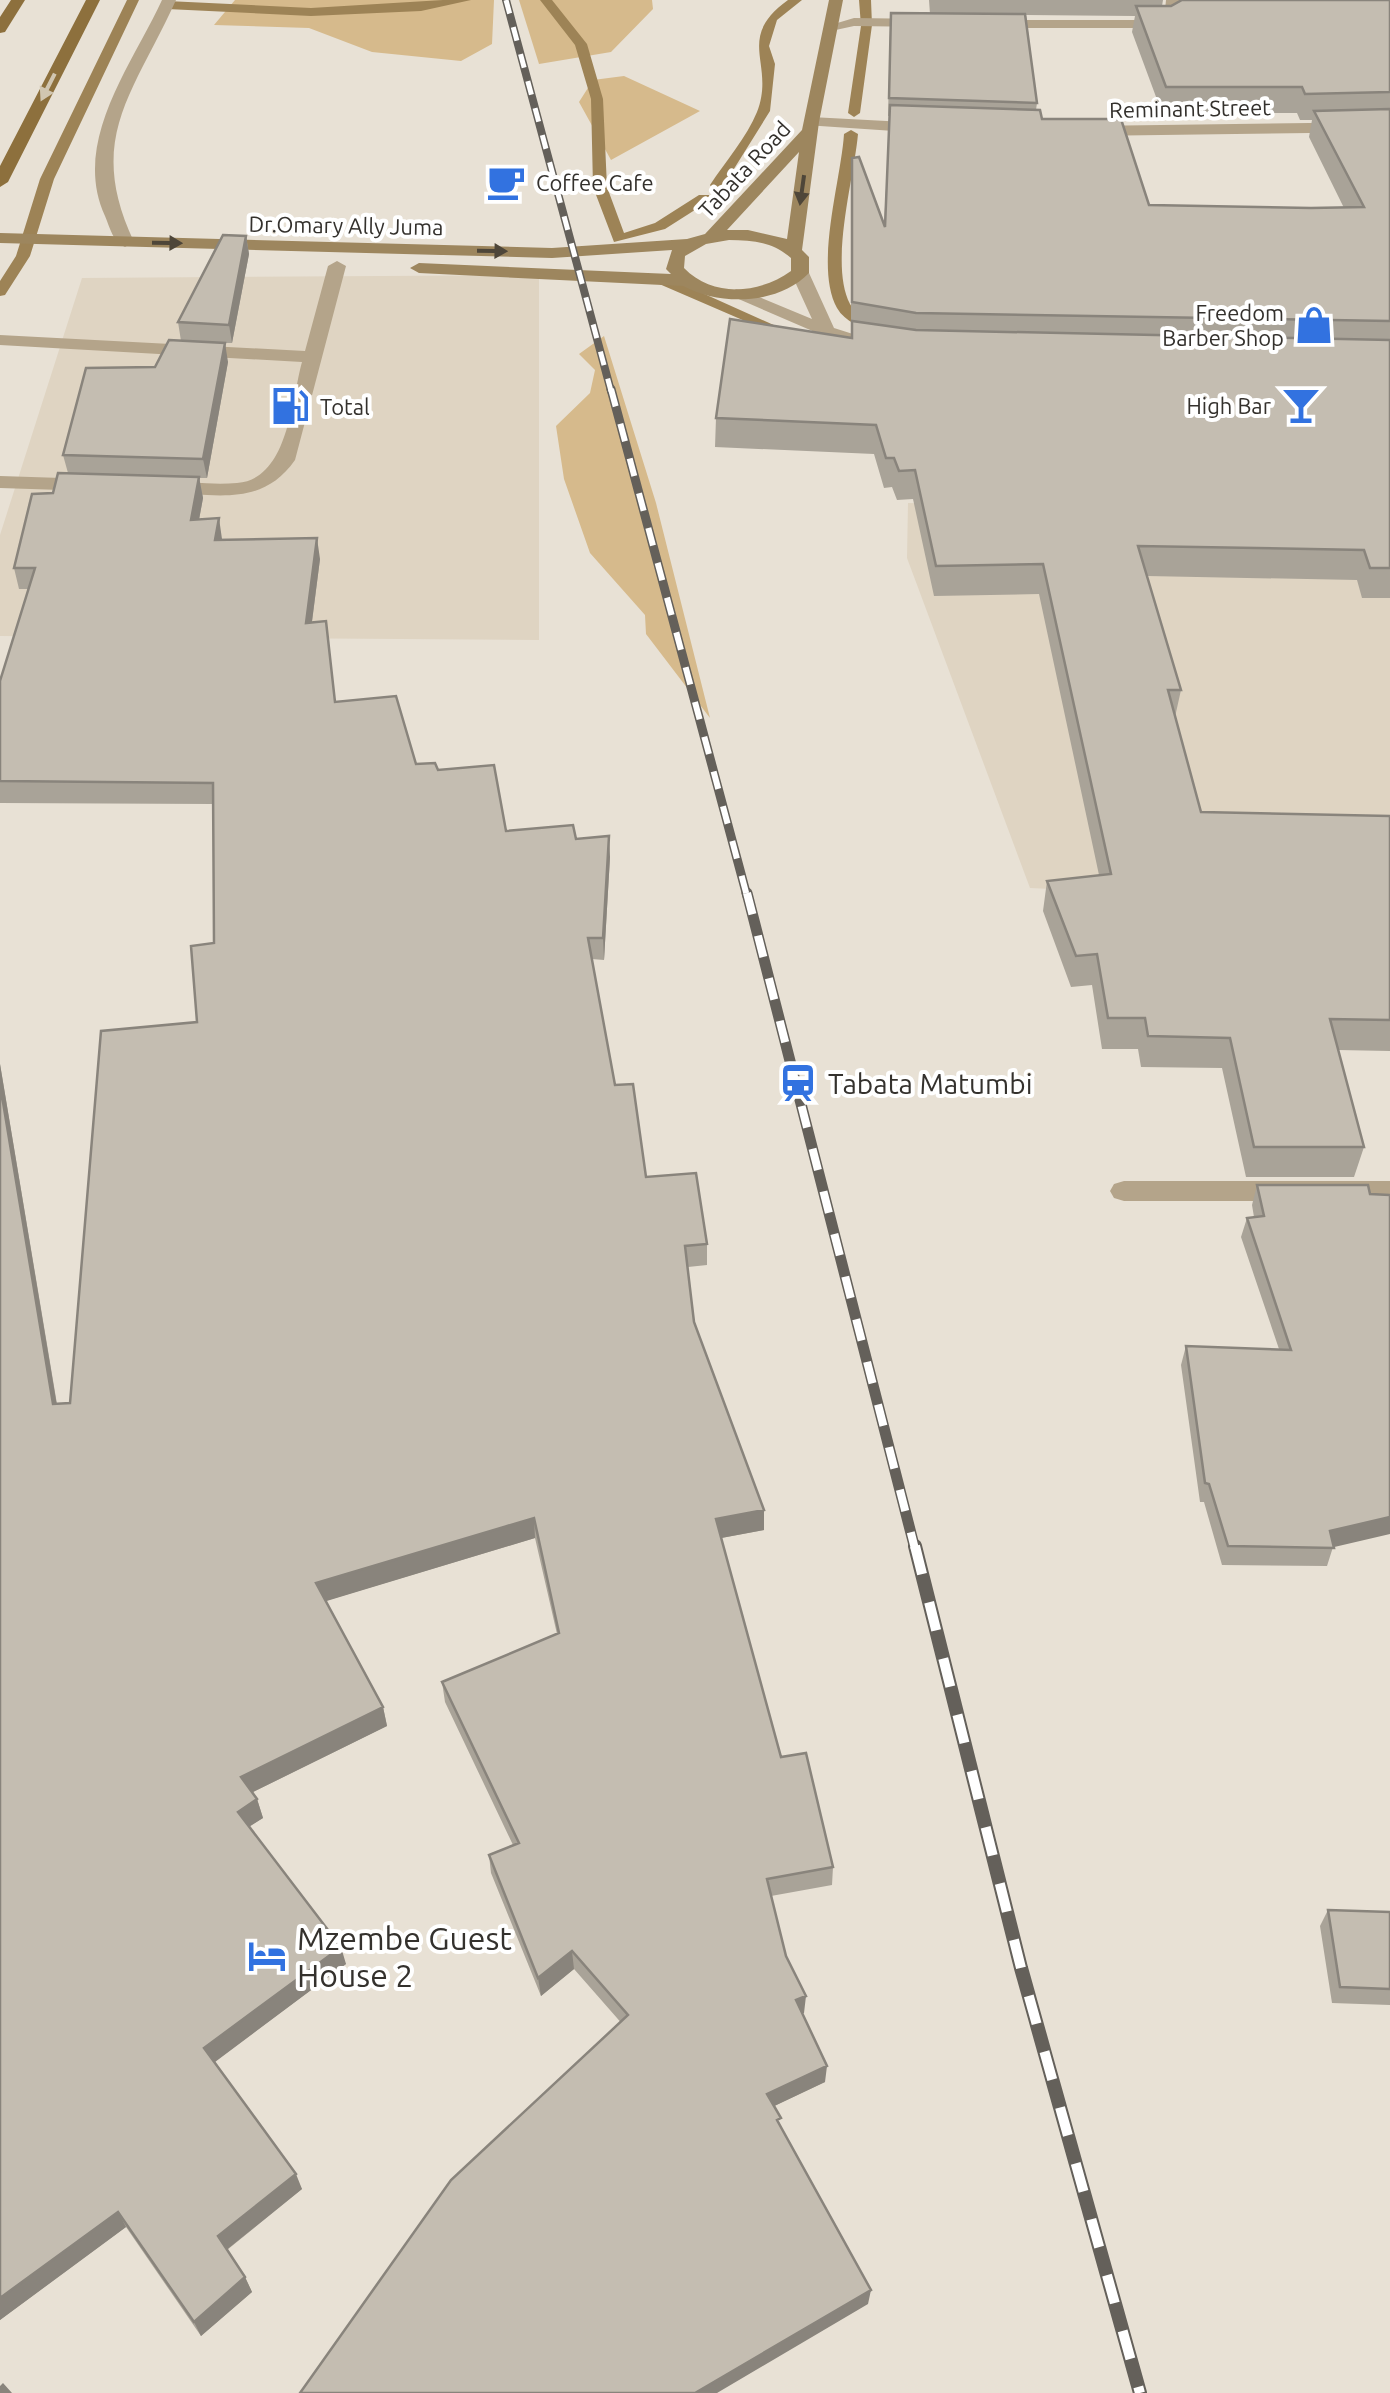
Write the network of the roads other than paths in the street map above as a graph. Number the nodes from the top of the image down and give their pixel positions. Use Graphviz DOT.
graph roads {
  1 [pos="18,0"];
  2 [pos="92,0"];
  3 [pos="169,0"];
  4 [pos="836,0"];
  5 [pos="1173,0"];
  6 [pos="946,23"];
  7 [pos="982,24"];
  8 [pos="831,26"];
  9 [pos="0,29"];
  10 [pos="810,127"];
  11 [pos="1390,127"];
  12 [pos="941,128"];
  13 [pos="1072,131"];
  14 [pos="0,182"];
  15 [pos="711,237"];
  16 [pos="0,238"];
  17 [pos="125,242"];
  18 [pos="691,244"];
  19 [pos="794,249"];
  20 [pos="0,256"];
  21 [pos="337,266"];
  22 [pos="800,273"];
  23 [pos="687,281"];
  24 [pos="736,294"];
  25 [pos="828,332"];
  26 [pos="0,340"];
  27 [pos="895,348"];
  28 [pos="313,357"];
  29 [pos="0,482"];
  30 [pos="111,485"];
  31 [pos="148,486"];
  32 [pos="1124,1190"];
  33 [pos="1390,1191"];
  1 -- 9 [label="main road"];
  2 -- 14 [label="main road, one-way"];
  3 -- 17 [label="street"];
  4 -- 8 [label="main road, Tabata Road"];
  5 -- 7 [label="street"];
  6 -- 8 [label="street"];
  8 -- 10 [label="main road, Tabata Road"];
  10 -- 12 [label="street"];
  10 -- 15 [label="main road, Tabata Road"];
  10 -- 19 [label="main road, Tabata Road, one-way"];
  11 -- 13 [label="street, Reminant Street"];
  15 -- 18 [label="main road, Dr.Omary Ally Juma"];
  15 -- 19 [label="main road"];
  16 -- 17 [label="main road, Dr.Omary Ally Juma"];
  17 -- 18 [label="main road, Dr.Omary Ally Juma, one-way"];
  18 -- 23 [label="main road"];
  19 -- 22 [label="main road"];
  20 -- 21 [label="main road, Dr.Omary Ally Juma"];
  21 -- 23 [label="main road, Dr.Omary Ally Juma"];
  21 -- 28 [label="street"];
  22 -- 24 [label="main road"];
  22 -- 25 [label="street"];
  23 -- 24 [label="main road, Dr.Omary Ally Juma"];
  24 -- 25 [label="street"];
  25 -- 27 [label="street"];
  26 -- 28 [label="street"];
  28 -- 31 [label="street"];
  29 -- 30 [label="street"];
  32 -- 33 [label="street"];
}
